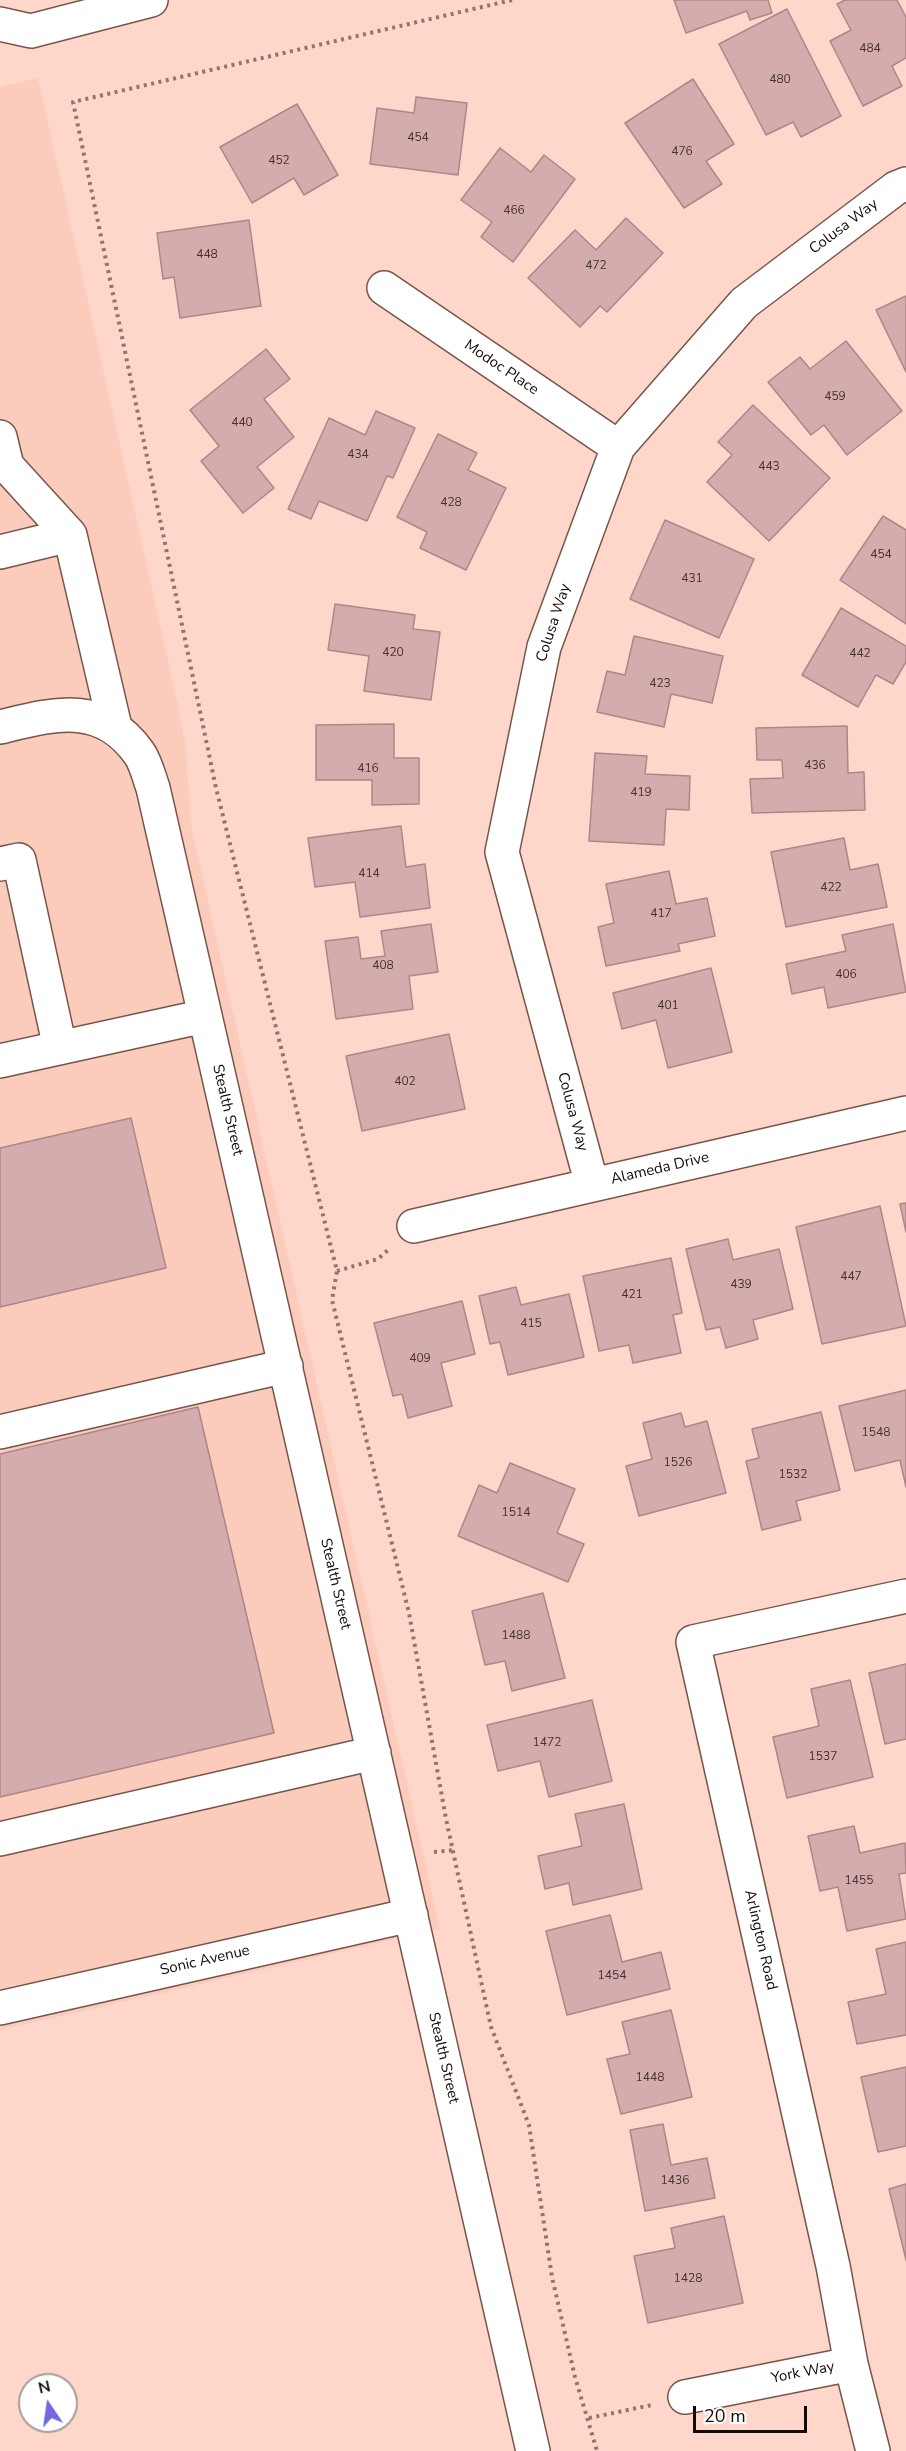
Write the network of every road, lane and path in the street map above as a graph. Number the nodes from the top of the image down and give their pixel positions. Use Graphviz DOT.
graph roads {
  1 [pos="151,0"];
  2 [pos="512,0"];
  3 [pos="0,24"];
  4 [pos="906,184"];
  5 [pos="384,288"];
  6 [pos="0,437"];
  7 [pos="618,447"];
  8 [pos="70,536"];
  9 [pos="0,552"];
  10 [pos="0,727"];
  11 [pos="115,728"];
  12 [pos="0,864"];
  13 [pos="205,1016"];
  14 [pos="60,1048"];
  15 [pos="0,1061"];
  16 [pos="906,1113"];
  17 [pos="591,1185"];
  18 [pos="414,1226"];
  19 [pos="337,1271"];
  20 [pos="286,1366"];
  21 [pos="0,1432"];
  22 [pos="906,1596"];
  23 [pos="374,1753"];
  24 [pos="0,1839"];
  25 [pos="411,1915"];
  26 [pos="0,2008"];
  27 [pos="851,2364"];
  28 [pos="685,2397"];
  29 [pos="589,2418"];
  30 [pos="533,2451"];
  31 [pos="597,2451"];
  32 [pos="873,2451"];
  1 -- 3 [label="street"];
  2 -- 19 [label="path"];
  4 -- 7 [label="street, Colusa Way"];
  5 -- 7 [label="street, Modoc Place"];
  6 -- 8 [label="street"];
  7 -- 17 [label="street, Colusa Way"];
  8 -- 9 [label="street"];
  8 -- 11 [label="street"];
  10 -- 11 [label="street"];
  11 -- 13 [label="street, Stealth Street"];
  12 -- 14 [label="street"];
  13 -- 14 [label="street"];
  13 -- 20 [label="street, Stealth Street"];
  14 -- 15 [label="street"];
  16 -- 17 [label="street, Alameda Drive"];
  17 -- 18 [label="street, Alameda Drive"];
  18 -- 19 [label="path"];
  19 -- 29 [label="path"];
  20 -- 21 [label="street"];
  20 -- 23 [label="street, Stealth Street"];
  22 -- 27 [label="street, Arlington Road"];
  23 -- 24 [label="street"];
  23 -- 25 [label="street, Stealth Street"];
  25 -- 26 [label="street, Sonic Avenue"];
  25 -- 30 [label="street, Stealth Street"];
  27 -- 28 [label="street, York Way"];
  27 -- 32 [label="street, Arlington Road"];
  28 -- 29 [label="path"];
  29 -- 31 [label="path"];
}
